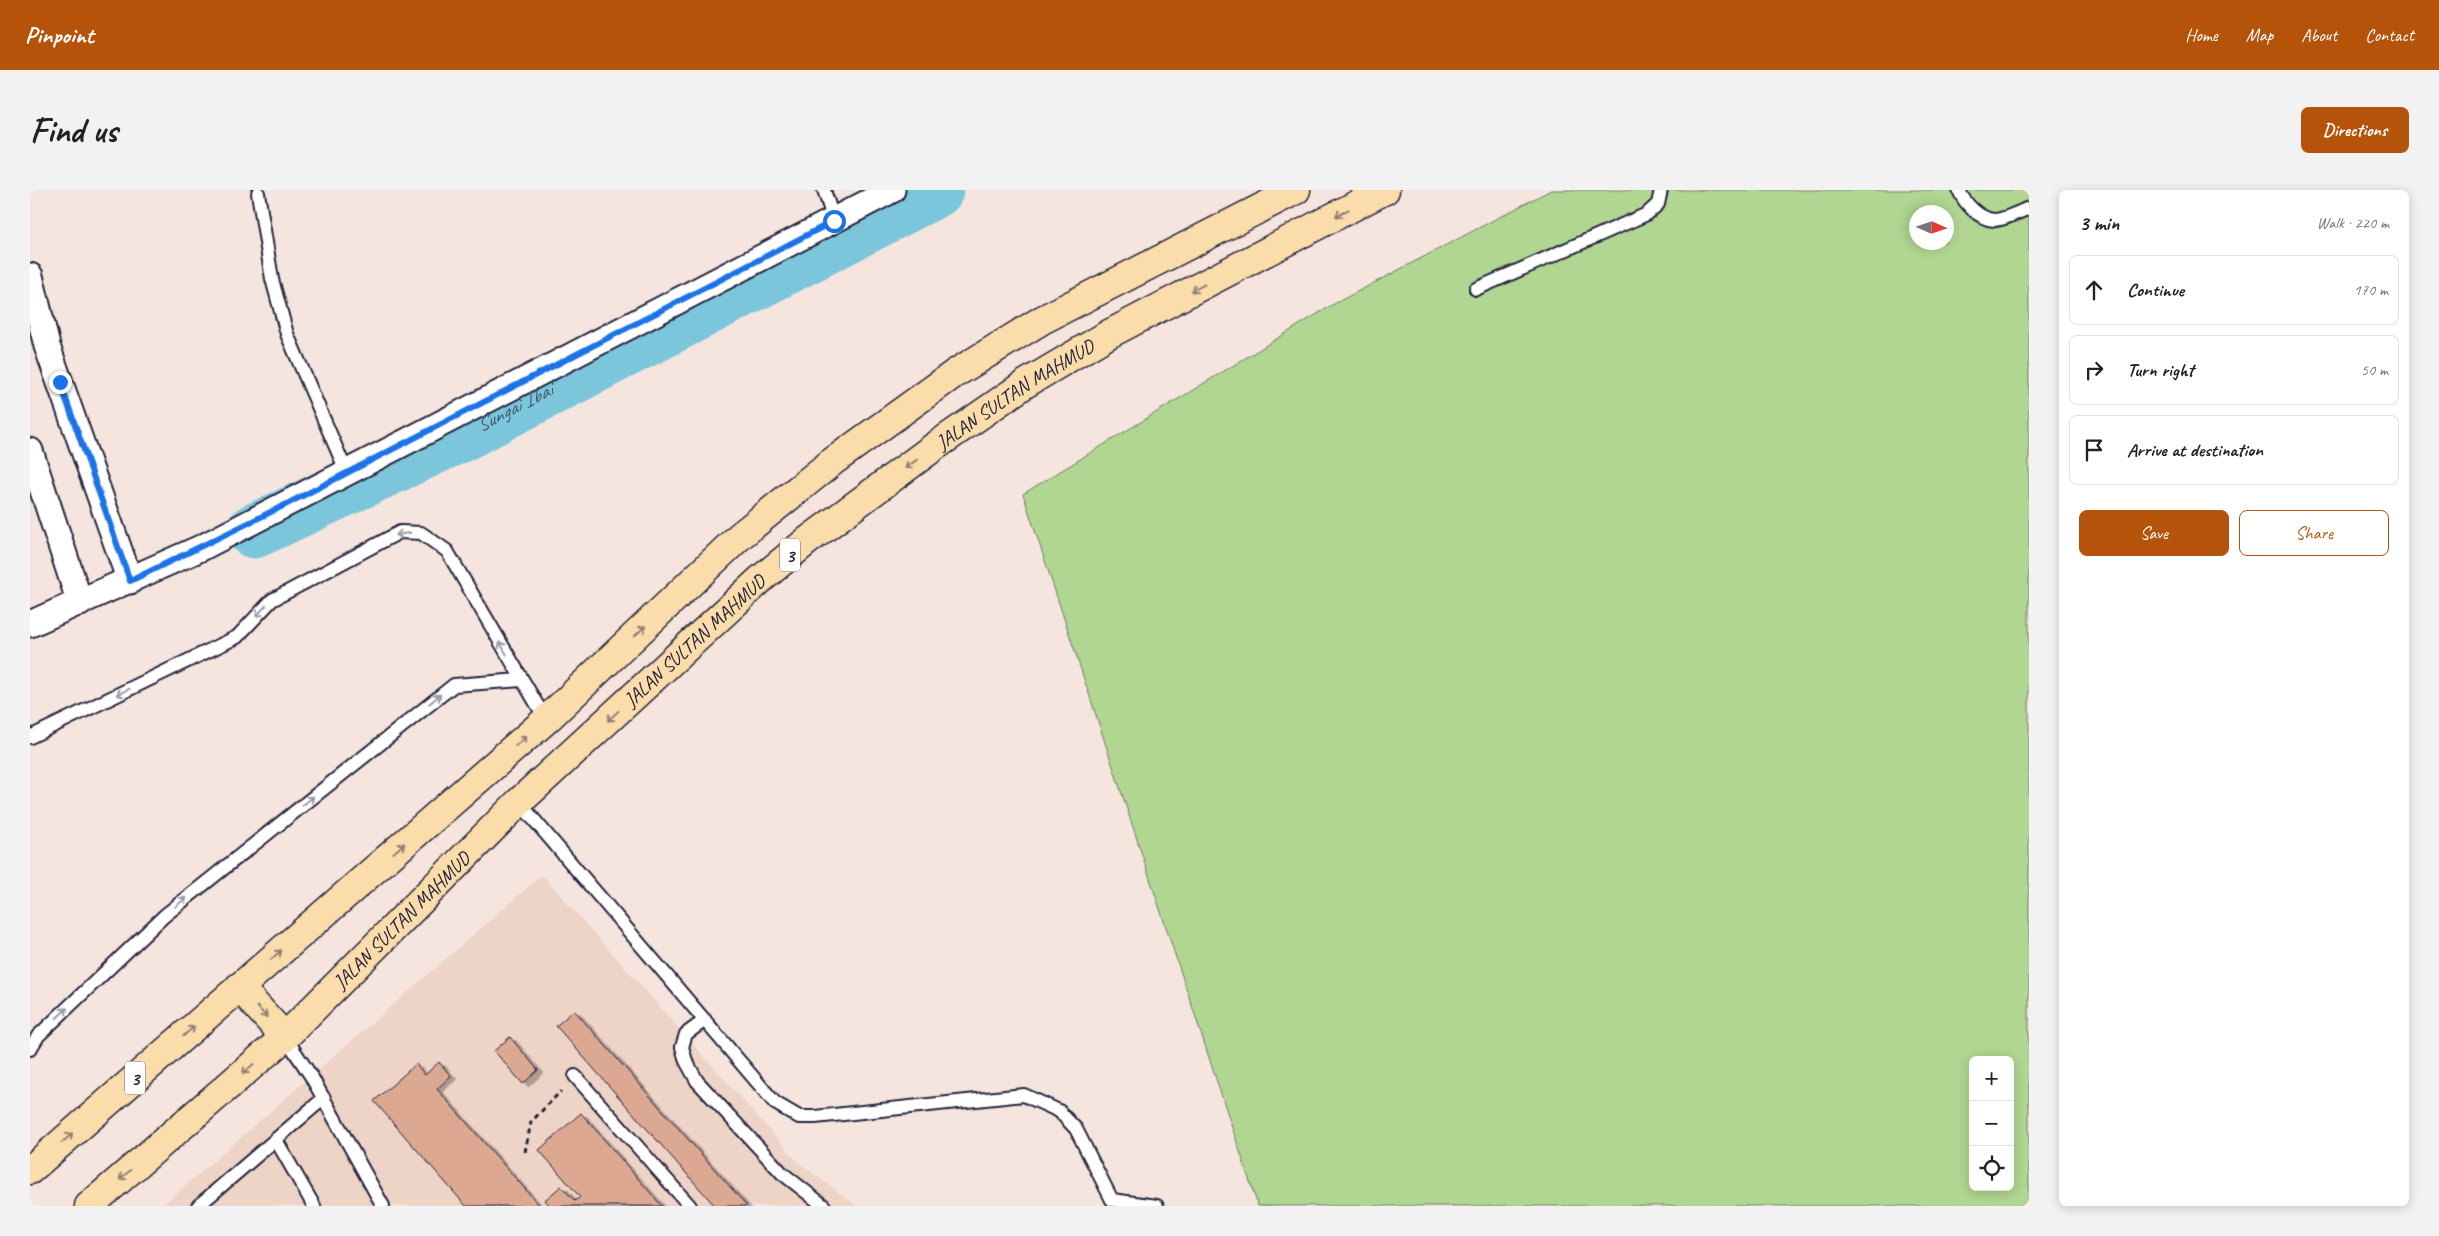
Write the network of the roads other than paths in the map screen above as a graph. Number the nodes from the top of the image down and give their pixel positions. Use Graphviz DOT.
graph roads {
  1 [pos="824,190"];
  2 [pos="892,190"];
  3 [pos="1296,190"];
  4 [pos="1385,190"];
  5 [pos="1662,190"];
  6 [pos="1959,190"];
  7 [pos="258,193"];
  8 [pos="2029,208"];
  9 [pos="834,221"];
  10 [pos="30,276"];
  11 [pos="1476,289"];
  12 [pos="30,451"];
  13 [pos="347,473"];
  14 [pos="130,581"];
  15 [pos="85,601"];
  16 [pos="30,624"];
  17 [pos="521,680"];
  18 [pos="546,720"];
  19 [pos="30,737"];
  20 [pos="520,802"];
  21 [pos="239,987"];
  22 [pos="705,1020"];
  23 [pos="285,1037"];
  24 [pos="30,1049"];
  25 [pos="575,1076"];
  26 [pos="324,1098"];
  27 [pos="276,1140"];
  28 [pos="30,1170"];
  29 [pos="89,1206"];
  30 [pos="198,1206"];
  31 [pos="314,1206"];
  32 [pos="383,1206"];
  33 [pos="690,1206"];
  34 [pos="824,1206"];
  35 [pos="1157,1206"];
  1 -- 9 [label="lane"];
  2 -- 9 [label="street"];
  18 -- 3 [label="highway, 3, one-way"];
  4 -- 20 [label="highway, JALAN SULTAN MAHMUD / 3, one-way"];
  5 -- 11 [label="lane"];
  6 -- 8 [label="lane"];
  7 -- 13 [label="lane"];
  9 -- 13 [label="street"];
  10 -- 14 [label="street"];
  12 -- 15 [label="street"];
  13 -- 14 [label="street"];
  14 -- 15 [label="street"];
  15 -- 16 [label="street"];
  17 -- 18 [label="lane"];
  17 -- 19 [label="lane, one-way"];
  24 -- 17 [label="lane, one-way"];
  21 -- 18 [label="highway, 3, one-way"];
  20 -- 22 [label="lane"];
  20 -- 23 [label="highway, JALAN SULTAN MAHMUD / 3"];
  21 -- 23 [label="highway, one-way"];
  28 -- 21 [label="highway, 3, one-way"];
  22 -- 34 [label="lane"];
  22 -- 35 [label="lane"];
  23 -- 26 [label="lane"];
  23 -- 29 [label="highway, JALAN SULTAN MAHMUD / 3, one-way"];
  25 -- 33 [label="lane"];
  26 -- 27 [label="lane"];
  26 -- 32 [label="lane"];
  27 -- 30 [label="lane"];
  27 -- 31 [label="lane"];
}
